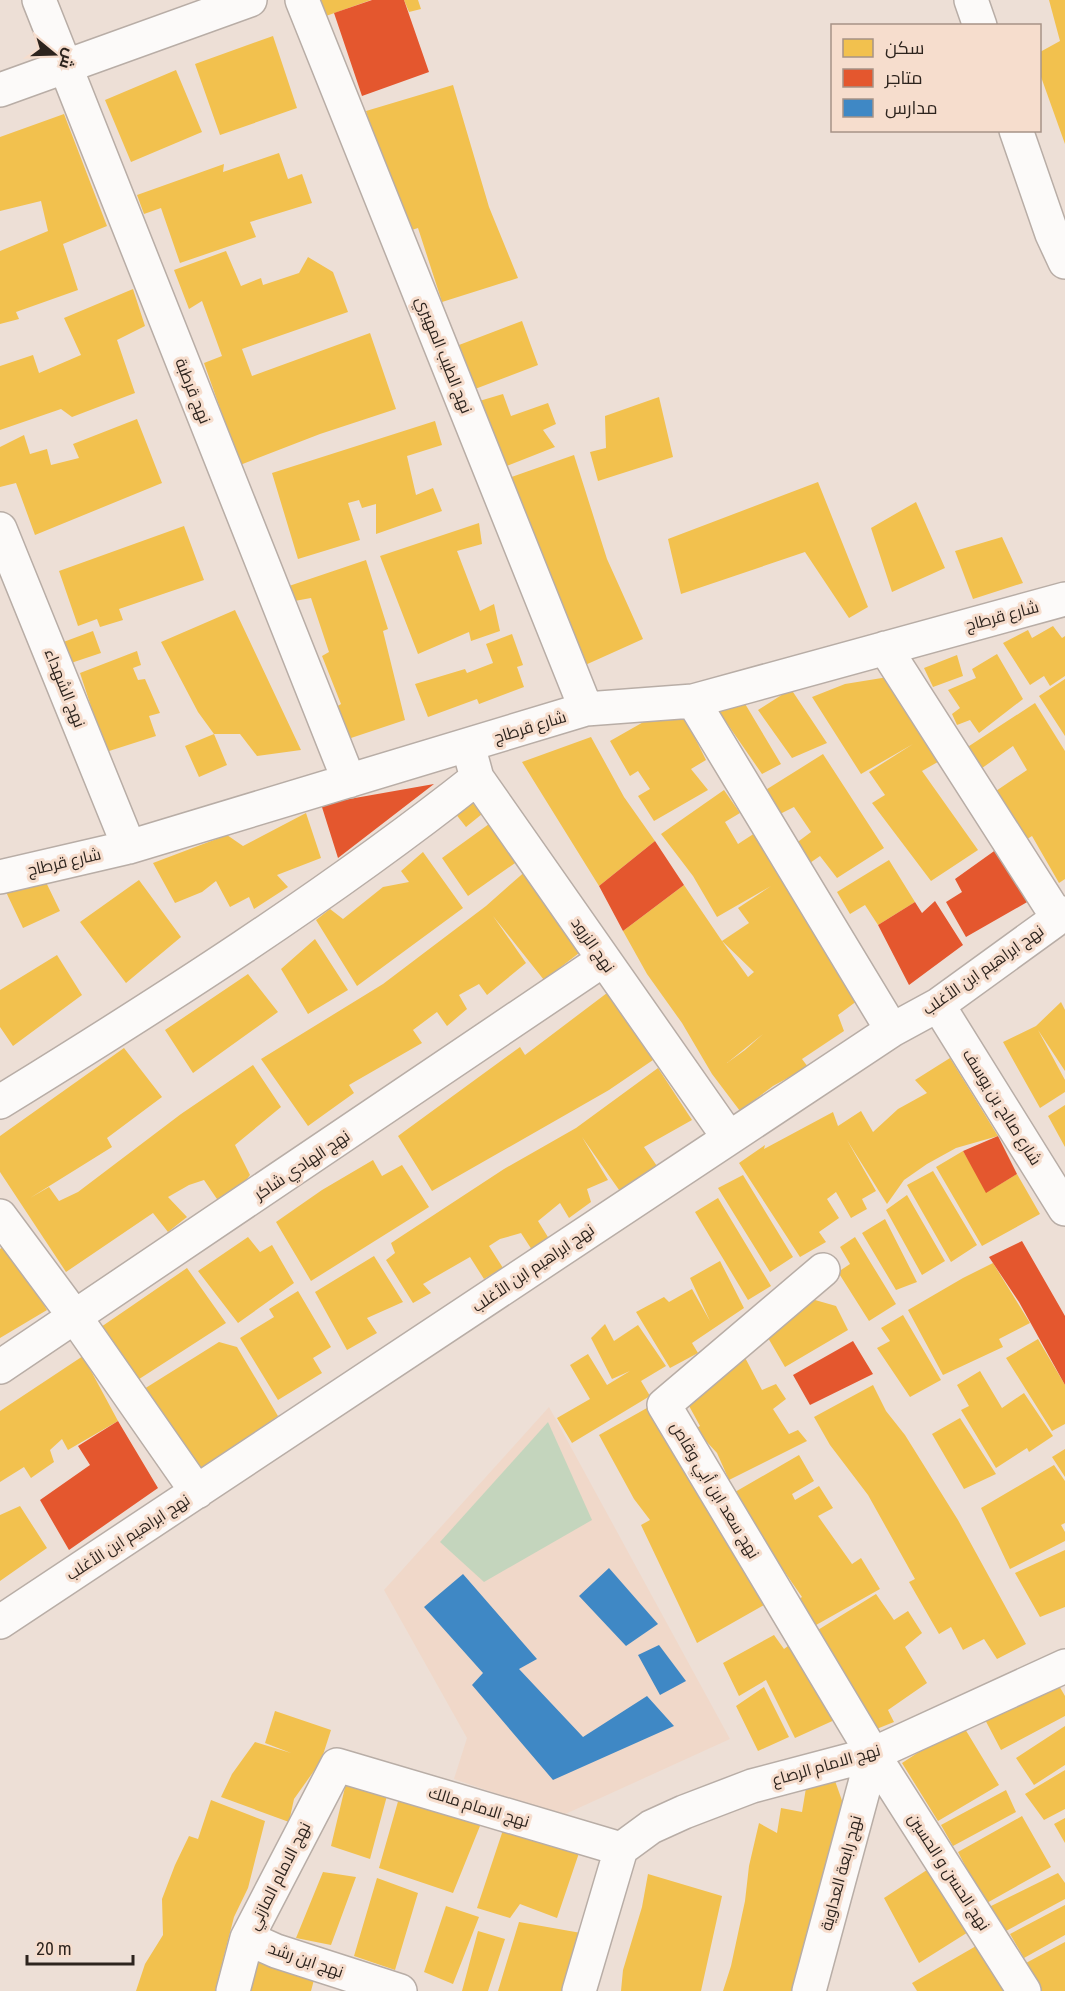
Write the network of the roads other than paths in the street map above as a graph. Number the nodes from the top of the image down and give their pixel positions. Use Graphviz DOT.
graph roads {
  1 [pos="39,0"];
  2 [pos="250,0"];
  3 [pos="302,0"];
  4 [pos="971,0"];
  5 [pos="979,24"];
  6 [pos="64,68"];
  7 [pos="0,90"];
  8 [pos="1017,132"];
  9 [pos="1061,241"];
  10 [pos="0,529"];
  11 [pos="1065,599"];
  12 [pos="885,648"];
  13 [pos="693,701"];
  14 [pos="586,709"];
  15 [pos="468,746"];
  16 [pos="477,778"];
  17 [pos="350,781"];
  18 [pos="129,847"];
  19 [pos="0,877"];
  20 [pos="1061,915"];
  21 [pos="603,960"];
  22 [pos="938,1005"];
  23 [pos="892,1030"];
  24 [pos="0,1102"];
  25 [pos="729,1138"];
  26 [pos="1065,1209"];
  27 [pos="0,1216"];
  28 [pos="823,1270"];
  29 [pos="75,1317"];
  30 [pos="0,1367"];
  31 [pos="197,1492"];
  32 [pos="0,1622"];
  33 [pos="1064,1668"];
  34 [pos="873,1754"];
  35 [pos="337,1765"];
  36 [pos="621,1850"];
  37 [pos="247,1938"];
  38 [pos="233,1991"];
  39 [pos="400,1991"];
  40 [pos="579,1991"];
  41 [pos="809,1991"];
  42 [pos="1024,1991"];
  1 -- 6 [label="street, نهج قرطبة"];
  2 -- 6 [label="street"];
  3 -- 14 [label="street, نهج الطيب المهيري"];
  4 -- 5 [label="street"];
  6 -- 7 [label="street"];
  6 -- 17 [label="street, نهج قرطبة"];
  8 -- 9 [label="street"];
  10 -- 18 [label="street, نهج الشهداء"];
  11 -- 12 [label="street, شارع قرطاج"];
  12 -- 13 [label="street, شارع قرطاج"];
  12 -- 20 [label="street"];
  13 -- 14 [label="street, شارع قرطاج"];
  13 -- 23 [label="street"];
  14 -- 15 [label="street, شارع قرطاج"];
  15 -- 16 [label="street, نهج الزرود"];
  15 -- 17 [label="street, شارع قرطاج"];
  16 -- 21 [label="street, نهج الزرود"];
  16 -- 24 [label="street"];
  17 -- 18 [label="street, شارع قرطاج"];
  18 -- 19 [label="street, شارع قرطاج"];
  20 -- 22 [label="street, نهج ابراهيم ابن الأغلب"];
  21 -- 25 [label="street, نهج الزرود"];
  21 -- 29 [label="street, نهج الهادي شاكر"];
  22 -- 23 [label="street, نهج ابراهيم ابن الأغلب"];
  22 -- 26 [label="street, شارع صالح بن يوسف"];
  23 -- 25 [label="street, نهج ابراهيم ابن الأغلب"];
  25 -- 31 [label="street, نهج ابراهيم ابن الأغلب"];
  27 -- 29 [label="street"];
  28 -- 34 [label="street, نهج سعد ابن أبي وقاص"];
  29 -- 30 [label="street, نهج الهادي شاكر"];
  29 -- 31 [label="street"];
  31 -- 32 [label="street, نهج ابراهيم ابن الأغلب"];
  33 -- 34 [label="street, نهج الامام الرصاع"];
  34 -- 36 [label="street, نهج الامام الرصاع"];
  34 -- 41 [label="street, نهج رابعة العداوية"];
  34 -- 42 [label="street, نهج الحسن و الحسين"];
  35 -- 36 [label="street, نهج الامام مالك"];
  35 -- 37 [label="street, نهج الامام المازني"];
  36 -- 40 [label="street"];
  37 -- 38 [label="street, نهج الامام المازني"];
  37 -- 39 [label="street, نهج ابن رشد"];
}
